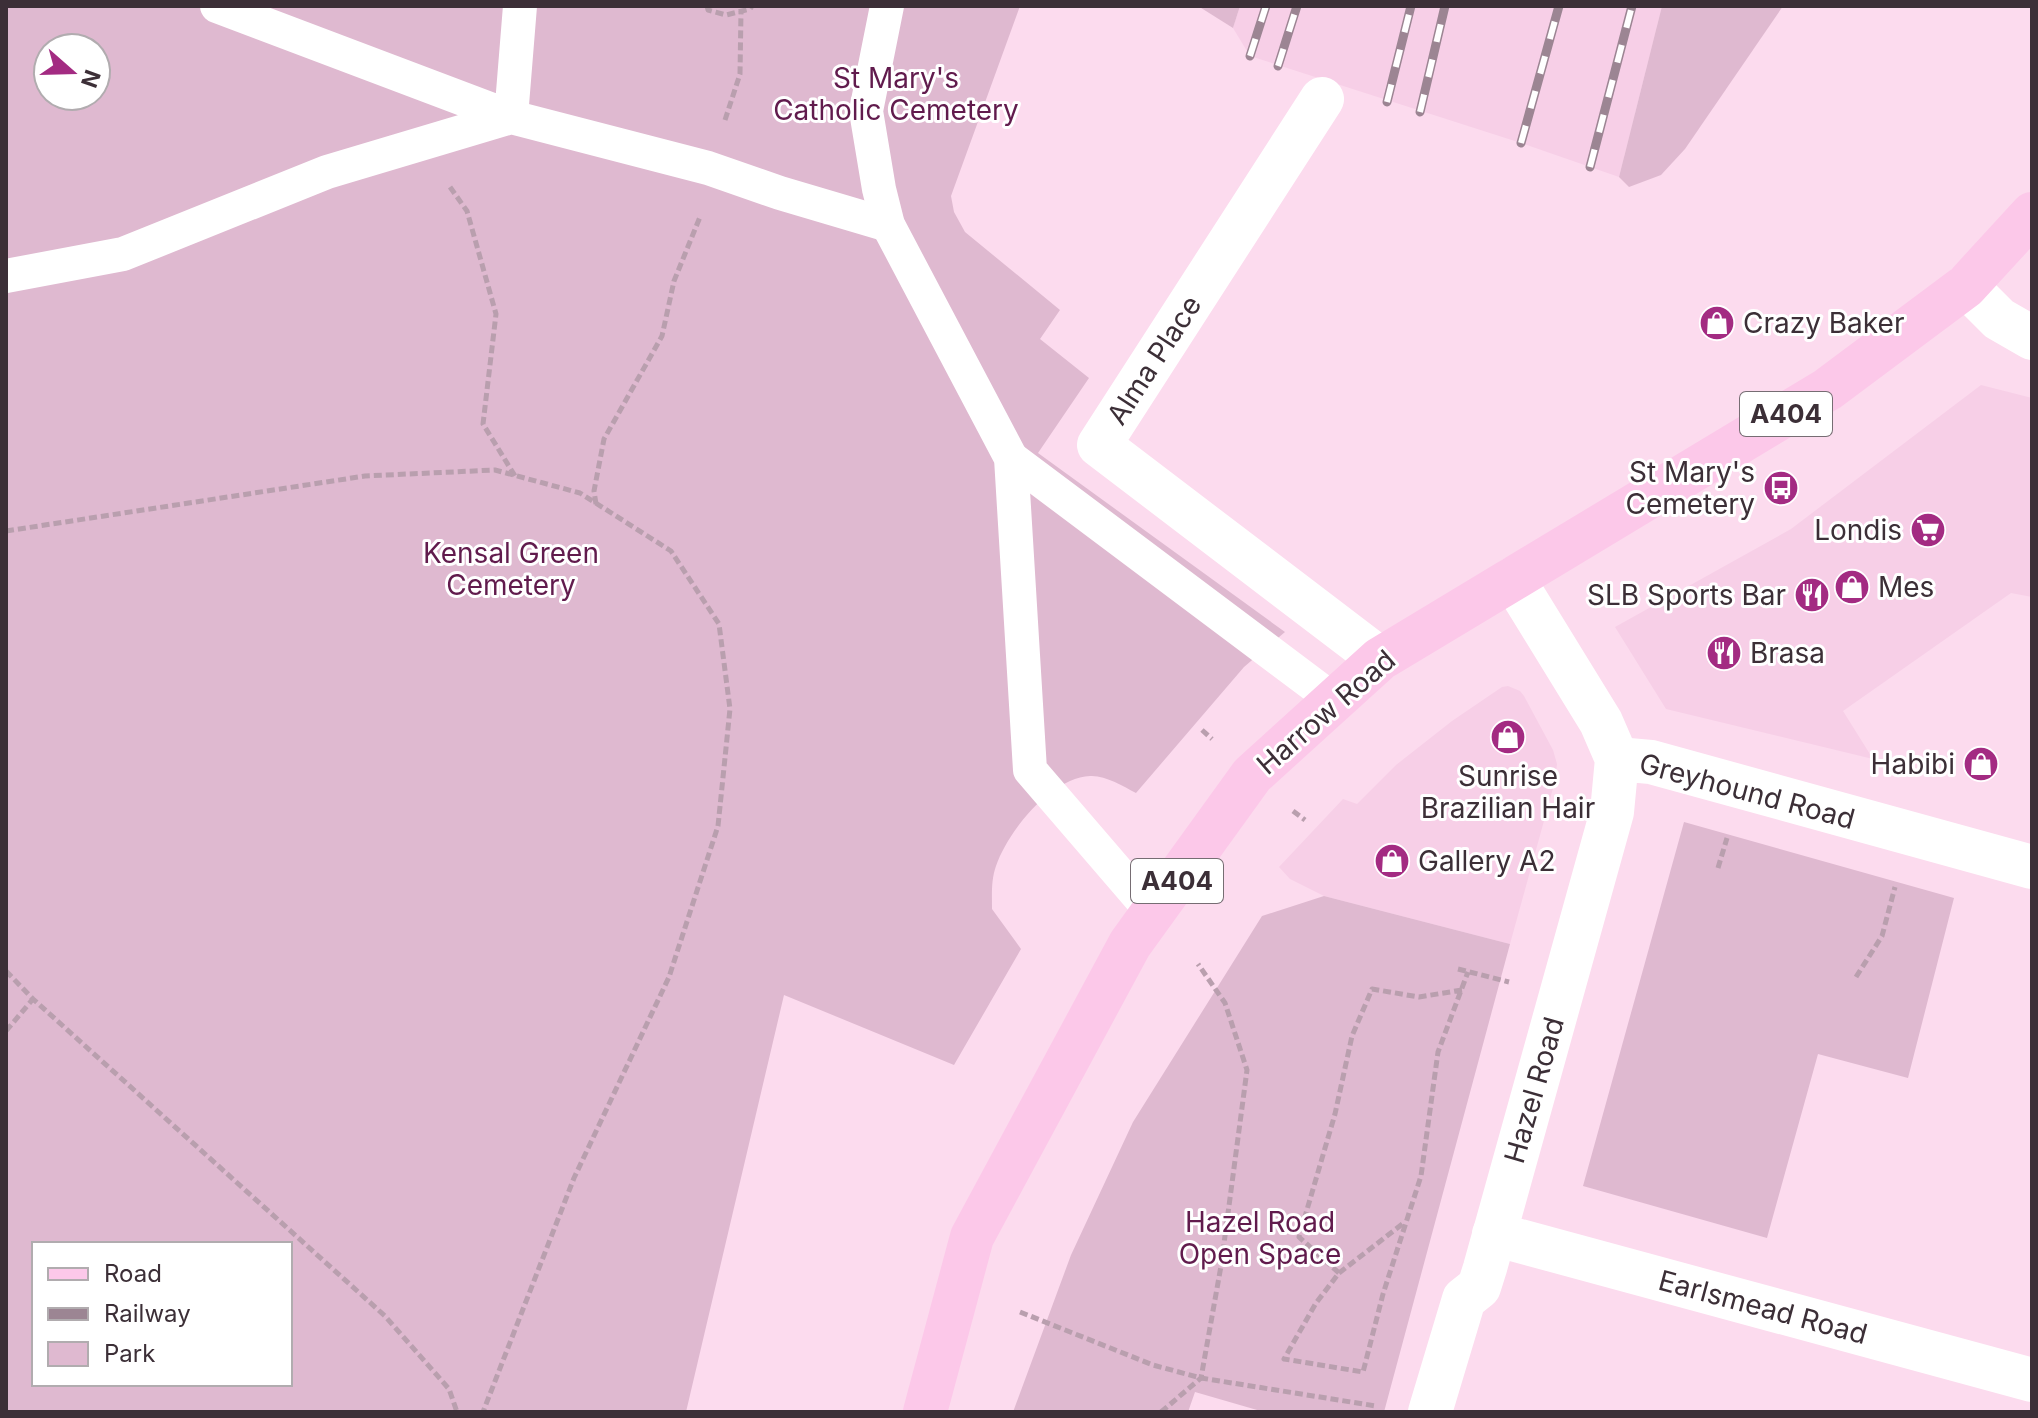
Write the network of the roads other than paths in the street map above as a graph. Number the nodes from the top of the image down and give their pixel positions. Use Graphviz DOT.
graph roads {
  1 [pos="217,6"];
  2 [pos="520,6"];
  3 [pos="887,6"];
  4 [pos="1322,99"];
  5 [pos="511,117"];
  6 [pos="2032,214"];
  7 [pos="888,225"];
  8 [pos="6,276"];
  9 [pos="1966,286"];
  10 [pos="2032,338"];
  11 [pos="1011,458"];
  12 [pos="1513,579"];
  13 [pos="1380,659"];
  14 [pos="1335,701"];
  15 [pos="1617,759"];
  16 [pos="2032,867"];
  17 [pos="1153,913"];
  18 [pos="1494,1234"];
  19 [pos="2032,1380"];
  20 [pos="925,1412"];
  21 [pos="1430,1412"];
  1 -- 5 [label="lane"];
  2 -- 5 [label="lane"];
  3 -- 7 [label="lane"];
  4 -- 13 [label="street, Alma Place"];
  5 -- 7 [label="lane"];
  5 -- 8 [label="lane"];
  6 -- 9 [label="main road, Harrow Road / A404"];
  7 -- 11 [label="lane"];
  9 -- 10 [label="street"];
  9 -- 12 [label="main road, Harrow Road / A404"];
  11 -- 14 [label="lane"];
  11 -- 17 [label="lane"];
  12 -- 13 [label="main road, Harrow Road / A404"];
  12 -- 15 [label="street, Greyhound Road"];
  13 -- 14 [label="main road, Harrow Road / A404"];
  14 -- 17 [label="main road, Harrow Road / A404"];
  15 -- 16 [label="street, Greyhound Road"];
  15 -- 18 [label="street, Hazel Road"];
  17 -- 20 [label="main road, Harrow Road / A404"];
  18 -- 19 [label="street, Earlsmead Road"];
  18 -- 21 [label="street, Hazel Road"];
}
